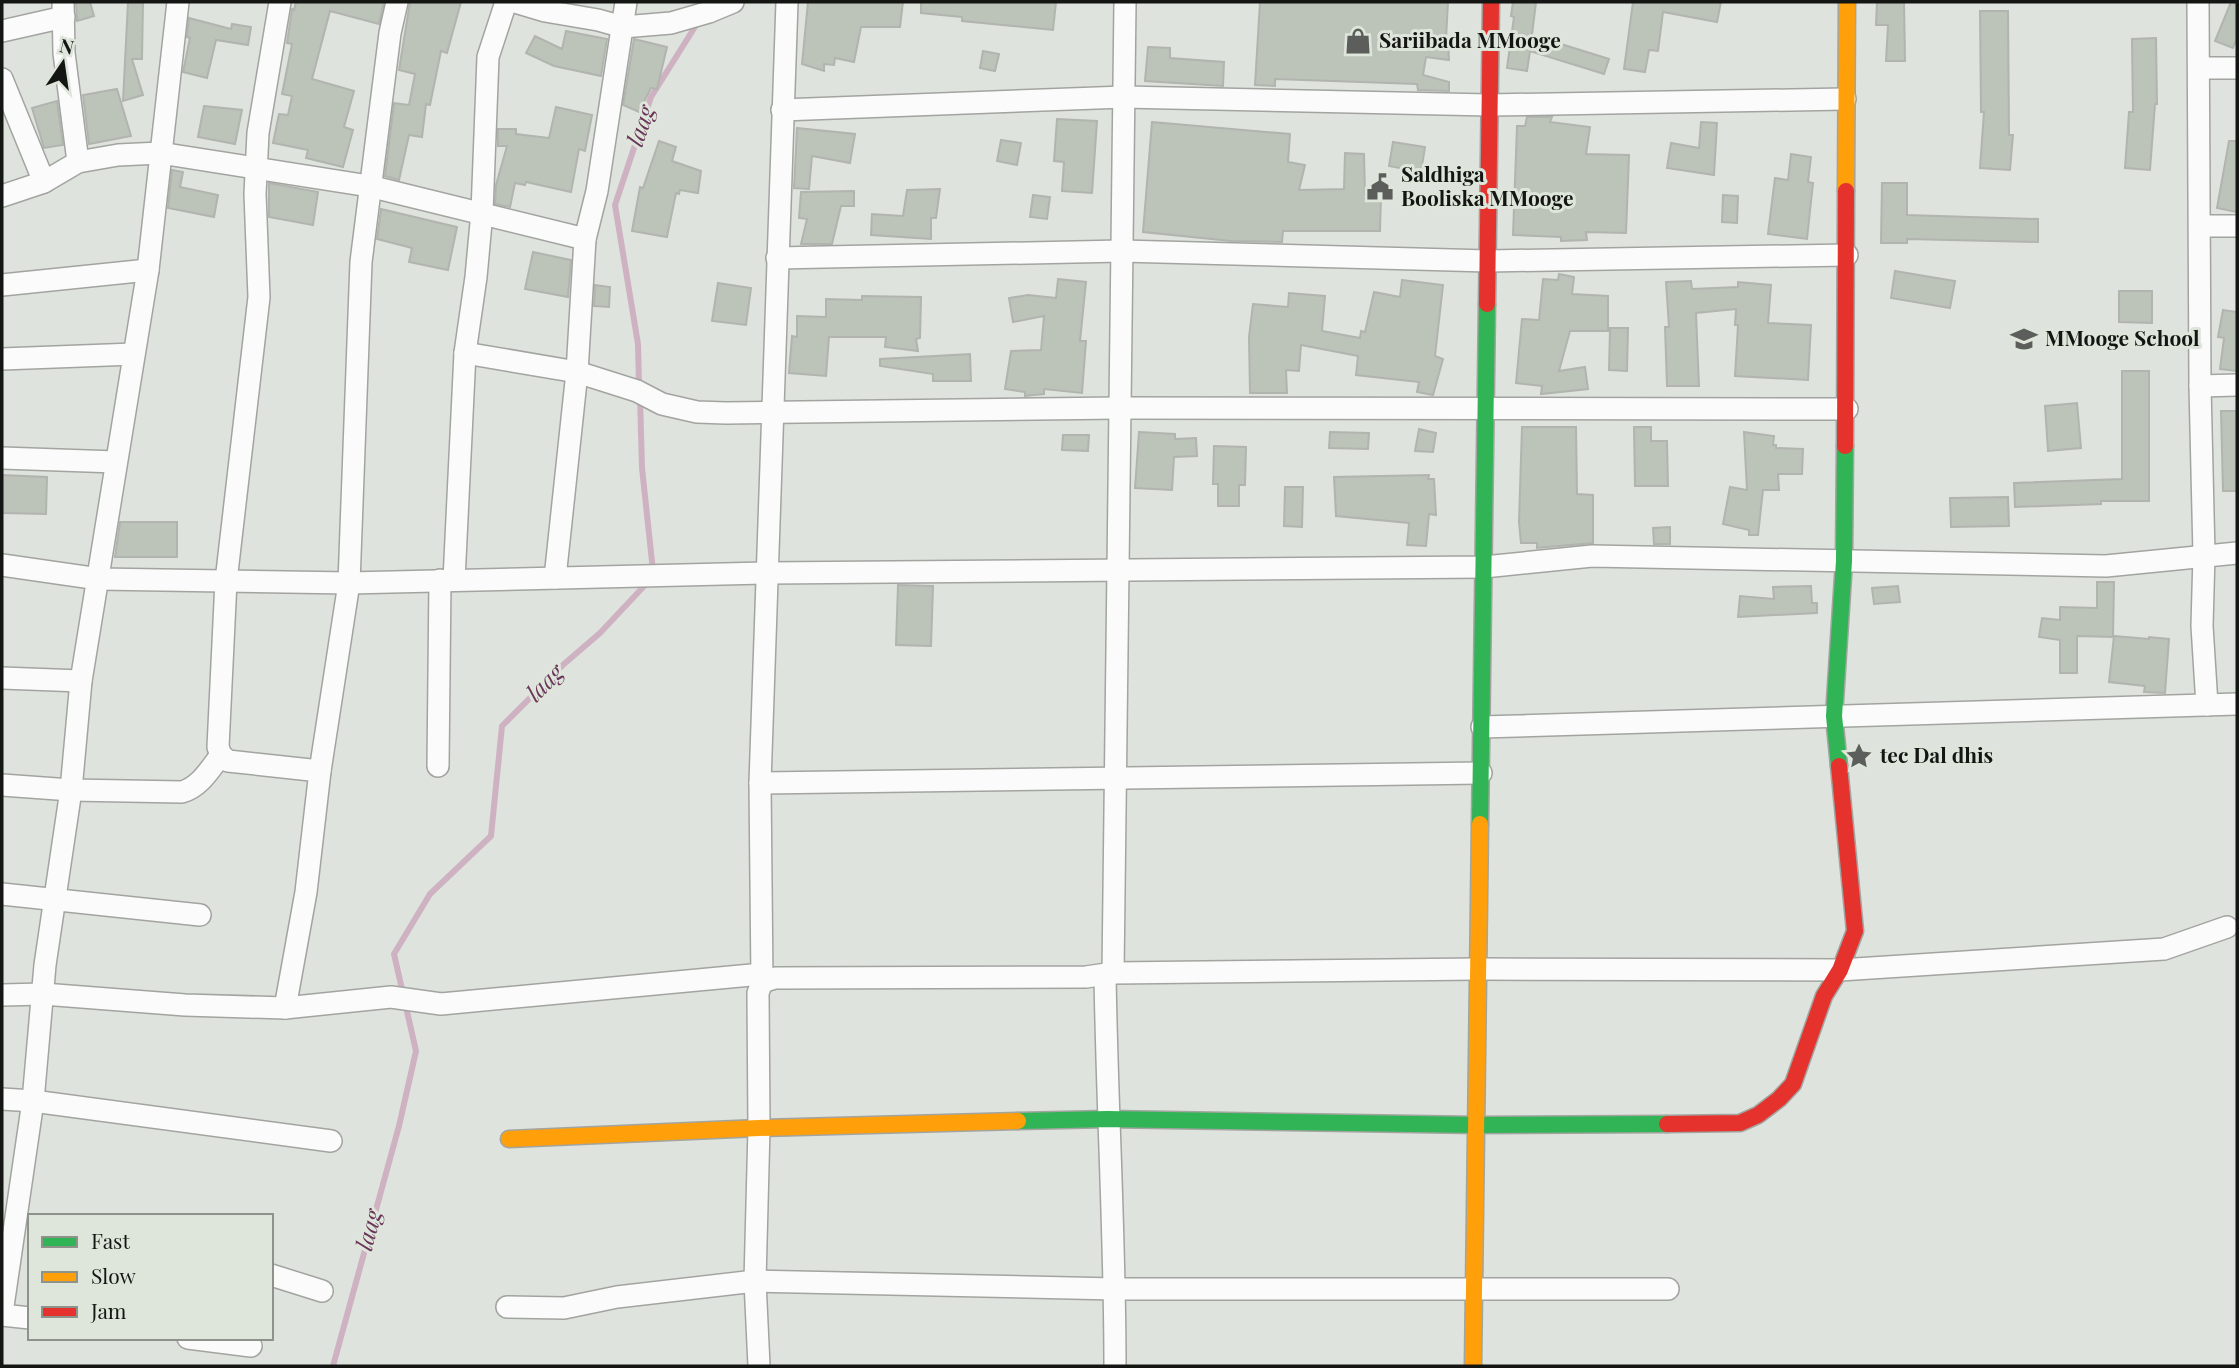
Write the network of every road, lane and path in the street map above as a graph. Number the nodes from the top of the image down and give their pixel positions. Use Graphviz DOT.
graph roads {
  1 [pos="178,2"];
  2 [pos="280,2"];
  3 [pos="397,2"];
  4 [pos="506,2"];
  5 [pos="514,2"];
  6 [pos="626,2"];
  7 [pos="733,2"];
  8 [pos="787,2"];
  9 [pos="1125,2"];
  10 [pos="1491,2"];
  11 [pos="1847,2"];
  12 [pos="2198,2"];
  13 [pos="64,9"];
  14 [pos="623,27"];
  15 [pos="2,32"];
  16 [pos="2199,68"];
  17 [pos="2237,68"];
  18 [pos="2,79"];
  19 [pos="1124,97"];
  20 [pos="1845,99"];
  21 [pos="1489,105"];
  22 [pos="782,110"];
  23 [pos="160,153"];
  24 [pos="78,162"];
  25 [pos="257,167"];
  26 [pos="44,182"];
  27 [pos="369,186"];
  28 [pos="2,196"];
  29 [pos="482,212"];
  30 [pos="2200,226"];
  31 [pos="2237,226"];
  32 [pos="585,239"];
  33 [pos="1122,251"];
  34 [pos="1847,255"];
  35 [pos="777,258"];
  36 [pos="1488,261"];
  37 [pos="148,270"];
  38 [pos="2,285"];
  39 [pos="134,354"];
  40 [pos="465,354"];
  41 [pos="2,359"];
  42 [pos="578,372"];
  43 [pos="2237,385"];
  44 [pos="2200,386"];
  45 [pos="1120,408"];
  46 [pos="1486,408"];
  47 [pos="1847,409"];
  48 [pos="772,412"];
  49 [pos="2,458"];
  50 [pos="116,462"];
  51 [pos="2237,553"];
  52 [pos="2204,555"];
  53 [pos="1844,561"];
  54 [pos="2,565"];
  55 [pos="1484,567"];
  56 [pos="1118,569"];
  57 [pos="767,573"];
  58 [pos="555,578"];
  59 [pos="99,579"];
  60 [pos="447,580"];
  61 [pos="226,581"];
  62 [pos="349,583"];
  63 [pos="2,678"];
  64 [pos="81,681"];
  65 [pos="2237,704"];
  66 [pos="2207,705"];
  67 [pos="1834,716"];
  68 [pos="1482,727"];
  69 [pos="221,755"];
  70 [pos="438,766"];
  71 [pos="320,771"];
  72 [pos="1481,773"];
  73 [pos="1115,778"];
  74 [pos="760,783"];
  75 [pos="2,785"];
  76 [pos="71,790"];
  77 [pos="2,894"];
  78 [pos="54,899"];
  79 [pos="200,915"];
  80 [pos="2227,927"];
  81 [pos="1478,970"];
  82 [pos="1840,970"];
  83 [pos="1109,974"];
  84 [pos="762,978"];
  85 [pos="43,994"];
  86 [pos="2,995"];
  87 [pos="285,1008"];
  88 [pos="2,1099"];
  89 [pos="33,1101"];
  90 [pos="1107,1119"];
  91 [pos="1477,1125"];
  92 [pos="759,1128"];
  93 [pos="509,1139"];
  94 [pos="331,1141"];
  95 [pos="15,1219"];
  96 [pos="273,1276"];
  97 [pos="755,1281"];
  98 [pos="1115,1289"];
  99 [pos="1474,1289"];
  100 [pos="1668,1289"];
  101 [pos="323,1291"];
  102 [pos="507,1307"];
  103 [pos="2,1314"];
  104 [pos="28,1318"];
  105 [pos="204,1340"];
  106 [pos="251,1346"];
  107 [pos="759,1366"];
  108 [pos="1115,1366"];
  109 [pos="1473,1366"];
  1 -- 23 [label="street"];
  2 -- 25 [label="street"];
  3 -- 27 [label="street"];
  4 -- 29 [label="street"];
  5 -- 14 [label="street"];
  6 -- 14 [label="street"];
  7 -- 14 [label="street"];
  8 -- 22 [label="street"];
  9 -- 19 [label="street"];
  10 -- 21 [label="street"];
  11 -- 20 [label="street"];
  12 -- 16 [label="street"];
  13 -- 15 [label="street"];
  13 -- 24 [label="street"];
  14 -- 32 [label="street"];
  16 -- 17 [label="street"];
  16 -- 30 [label="street"];
  18 -- 26 [label="street"];
  19 -- 21 [label="street"];
  19 -- 22 [label="street"];
  19 -- 33 [label="street"];
  20 -- 21 [label="street"];
  20 -- 34 [label="street"];
  21 -- 36 [label="street"];
  22 -- 35 [label="street"];
  23 -- 24 [label="street"];
  23 -- 25 [label="street"];
  23 -- 37 [label="street"];
  24 -- 26 [label="street"];
  25 -- 27 [label="street"];
  25 -- 61 [label="street"];
  26 -- 28 [label="street"];
  27 -- 29 [label="street"];
  27 -- 62 [label="street"];
  29 -- 32 [label="street"];
  29 -- 40 [label="street"];
  30 -- 31 [label="street"];
  30 -- 44 [label="street"];
  32 -- 42 [label="street"];
  33 -- 35 [label="street"];
  33 -- 36 [label="street"];
  33 -- 45 [label="street"];
  34 -- 36 [label="street"];
  34 -- 47 [label="street"];
  35 -- 48 [label="street"];
  36 -- 46 [label="street"];
  37 -- 38 [label="street"];
  37 -- 39 [label="street"];
  39 -- 41 [label="street"];
  39 -- 50 [label="street"];
  40 -- 42 [label="street"];
  40 -- 60 [label="street"];
  42 -- 48 [label="street"];
  42 -- 58 [label="street"];
  43 -- 44 [label="street"];
  44 -- 52 [label="street"];
  45 -- 46 [label="street"];
  45 -- 48 [label="street"];
  45 -- 56 [label="street"];
  46 -- 47 [label="street"];
  46 -- 55 [label="street"];
  47 -- 53 [label="street"];
  48 -- 57 [label="street"];
  49 -- 50 [label="street"];
  50 -- 59 [label="street"];
  51 -- 52 [label="street"];
  52 -- 53 [label="street"];
  52 -- 66 [label="street"];
  53 -- 55 [label="street"];
  53 -- 67 [label="street"];
  54 -- 59 [label="street"];
  55 -- 56 [label="street"];
  55 -- 68 [label="street"];
  56 -- 57 [label="street"];
  56 -- 73 [label="street"];
  57 -- 58 [label="street"];
  57 -- 74 [label="street"];
  58 -- 60 [label="street"];
  59 -- 61 [label="street"];
  59 -- 64 [label="street"];
  60 -- 62 [label="street"];
  60 -- 70 [label="street"];
  61 -- 62 [label="street"];
  61 -- 69 [label="street"];
  62 -- 71 [label="street"];
  63 -- 64 [label="street"];
  64 -- 76 [label="street"];
  65 -- 66 [label="street"];
  66 -- 67 [label="street"];
  67 -- 68 [label="street"];
  67 -- 82 [label="street"];
  68 -- 72 [label="street"];
  69 -- 71 [label="street"];
  69 -- 76 [label="street"];
  71 -- 87 [label="street"];
  72 -- 73 [label="street"];
  72 -- 81 [label="street"];
  73 -- 74 [label="street"];
  73 -- 83 [label="street"];
  74 -- 84 [label="street"];
  75 -- 76 [label="street"];
  76 -- 78 [label="street"];
  77 -- 78 [label="street"];
  78 -- 79 [label="street"];
  78 -- 85 [label="street"];
  80 -- 82 [label="street"];
  81 -- 82 [label="street"];
  81 -- 83 [label="street"];
  81 -- 91 [label="street"];
  82 -- 91 [label="street"];
  83 -- 84 [label="street"];
  83 -- 90 [label="street"];
  84 -- 87 [label="street"];
  84 -- 92 [label="street"];
  85 -- 86 [label="street"];
  85 -- 87 [label="street"];
  85 -- 89 [label="street"];
  88 -- 89 [label="street"];
  89 -- 94 [label="street"];
  89 -- 95 [label="street"];
  90 -- 91 [label="street"];
  90 -- 92 [label="street"];
  90 -- 98 [label="street"];
  91 -- 99 [label="street"];
  92 -- 93 [label="street"];
  92 -- 97 [label="street"];
  95 -- 103 [label="street"];
  96 -- 101 [label="street"];
  97 -- 98 [label="street"];
  97 -- 102 [label="street"];
  97 -- 107 [label="street"];
  98 -- 99 [label="street"];
  98 -- 108 [label="street"];
  99 -- 100 [label="street"];
  99 -- 109 [label="street"];
  103 -- 104 [label="street"];
  105 -- 106 [label="street"];
}
